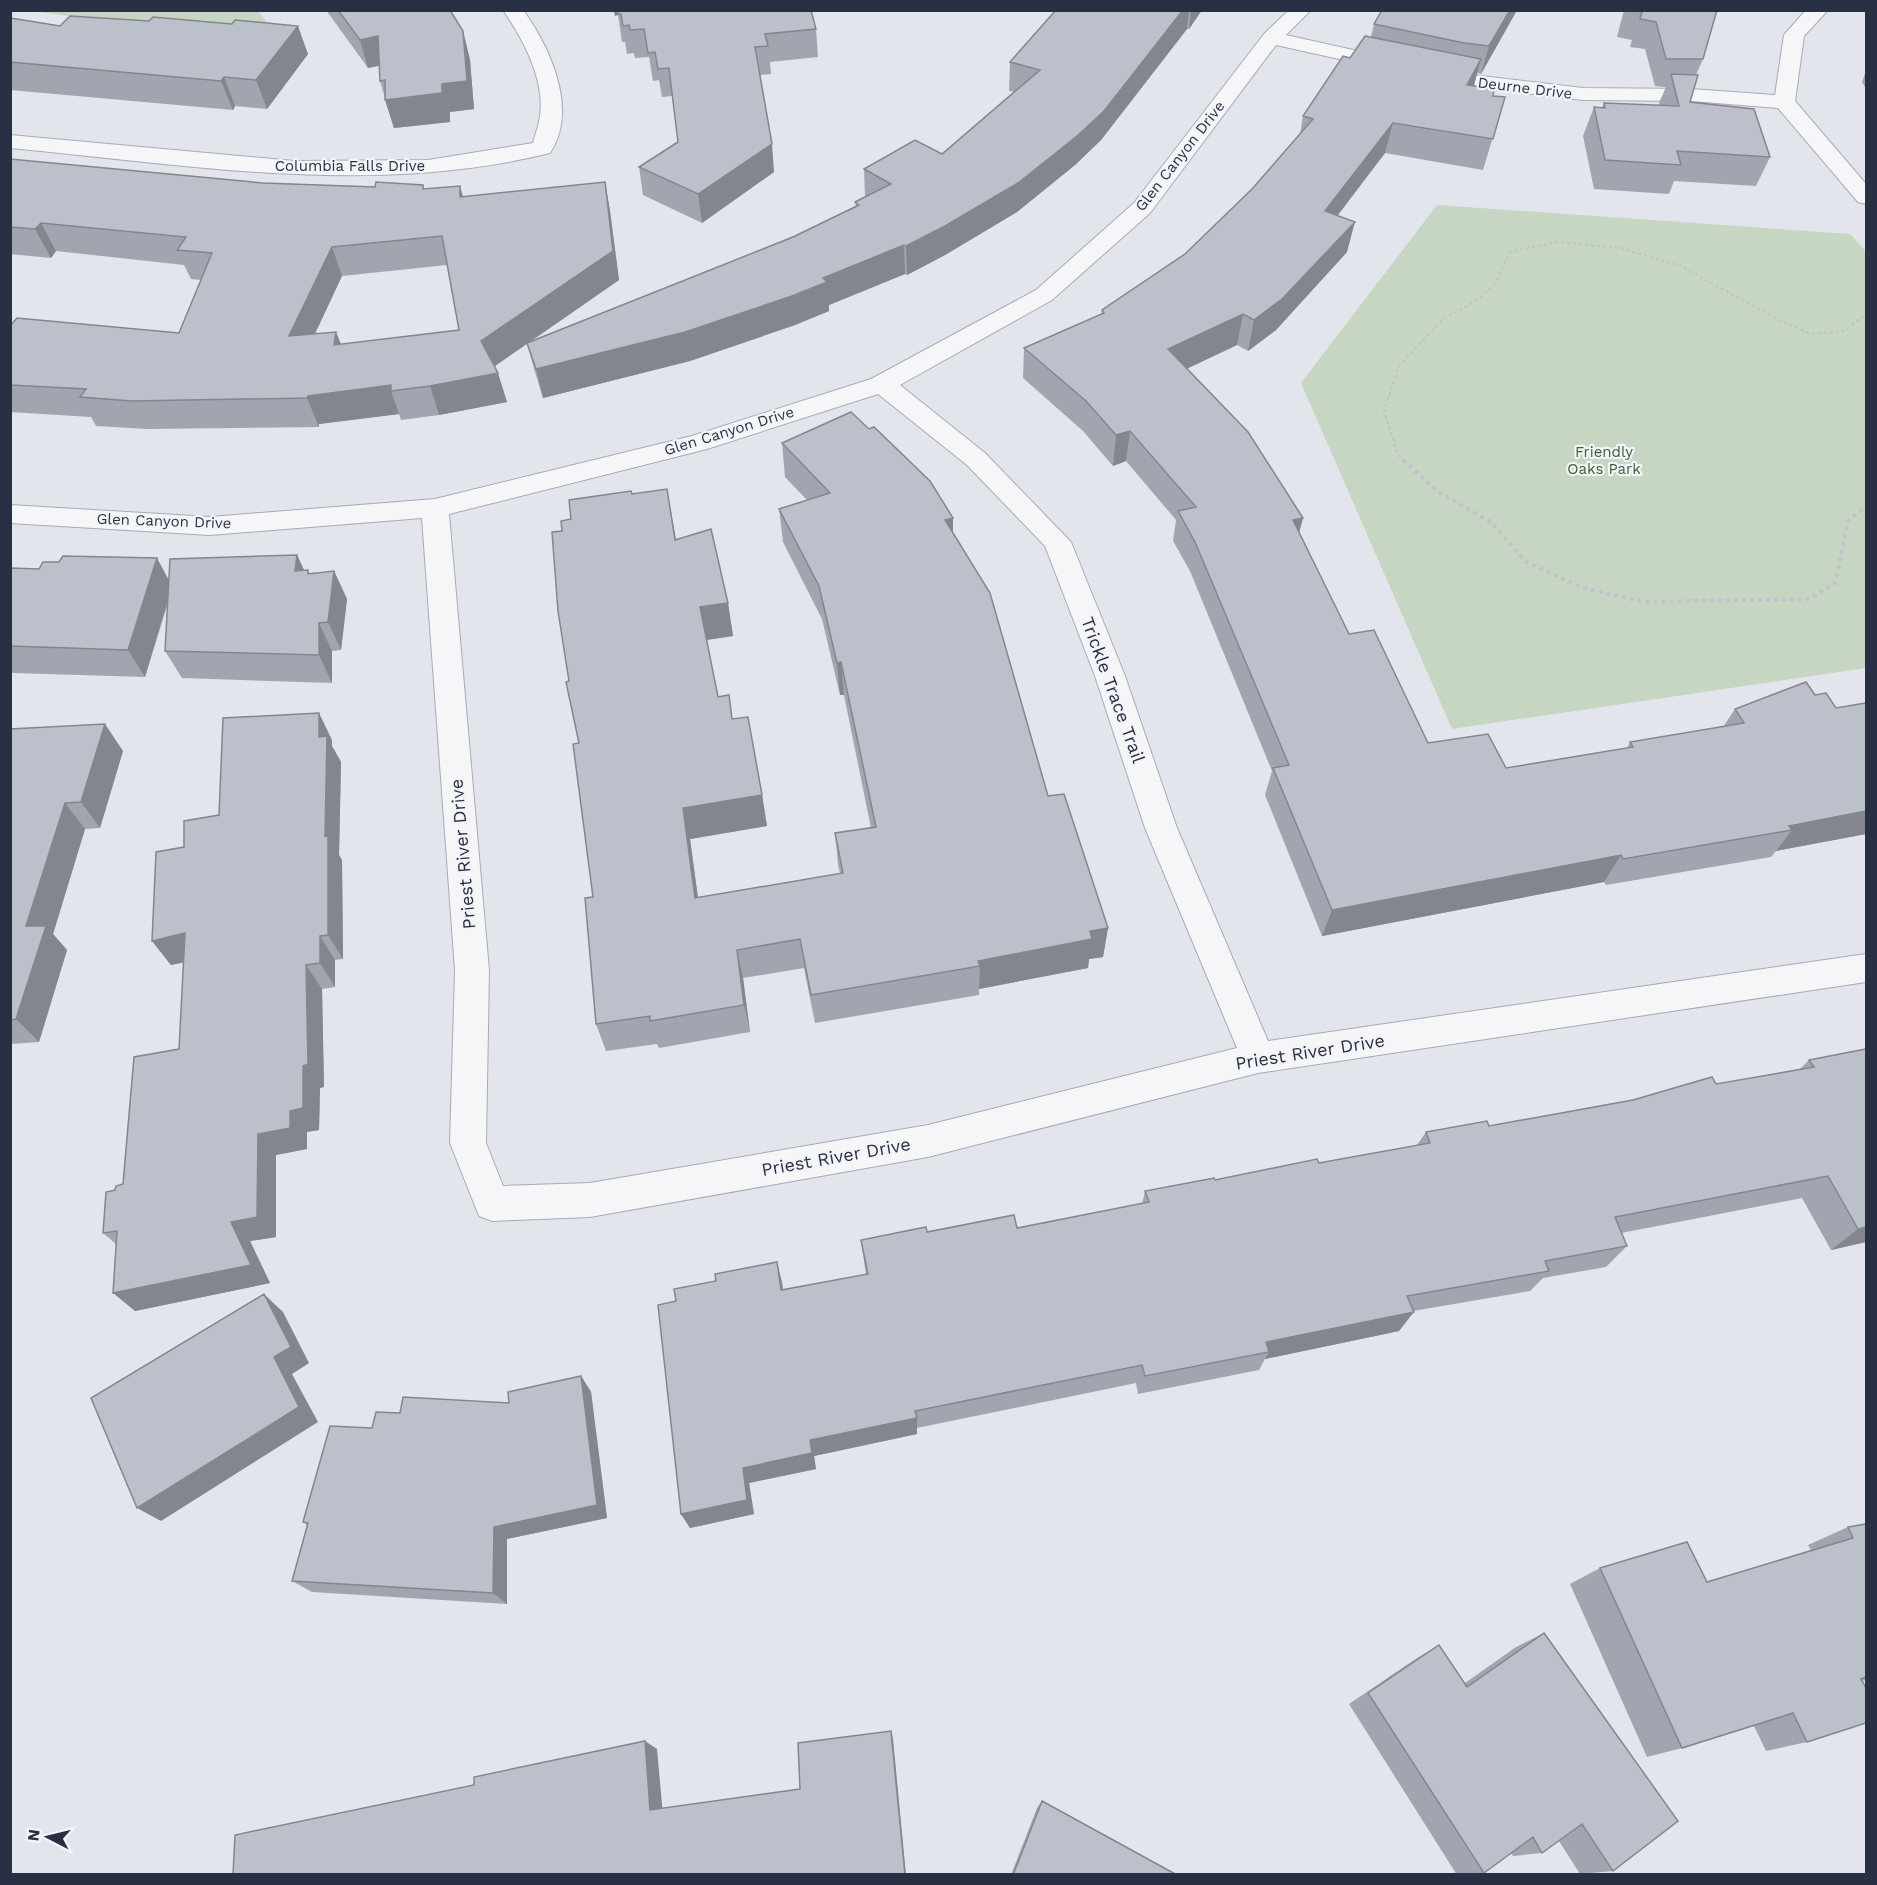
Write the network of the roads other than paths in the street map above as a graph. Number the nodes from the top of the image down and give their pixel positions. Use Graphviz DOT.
graph roads {
  1 [pos="513,10"];
  2 [pos="1301,10"];
  3 [pos="1818,10"];
  4 [pos="1271,38"];
  5 [pos="1784,102"];
  6 [pos="10,141"];
  7 [pos="1866,197"];
  8 [pos="880,385"];
  9 [pos="435,508"];
  10 [pos="10,514"];
  11 [pos="1866,968"];
  12 [pos="1258,1058"];
  1 -- 6 [label="street, Columbia Falls Drive"];
  2 -- 4 [label="street, Glen Canyon Drive"];
  3 -- 5 [label="street"];
  4 -- 5 [label="street, Deurne Drive"];
  4 -- 8 [label="street, Glen Canyon Drive"];
  5 -- 7 [label="street"];
  8 -- 9 [label="street, Glen Canyon Drive"];
  8 -- 12 [label="street, Trickle Trace Trail"];
  9 -- 10 [label="street, Glen Canyon Drive"];
  9 -- 12 [label="street, Priest River Drive"];
  11 -- 12 [label="street, Priest River Drive"];
}
